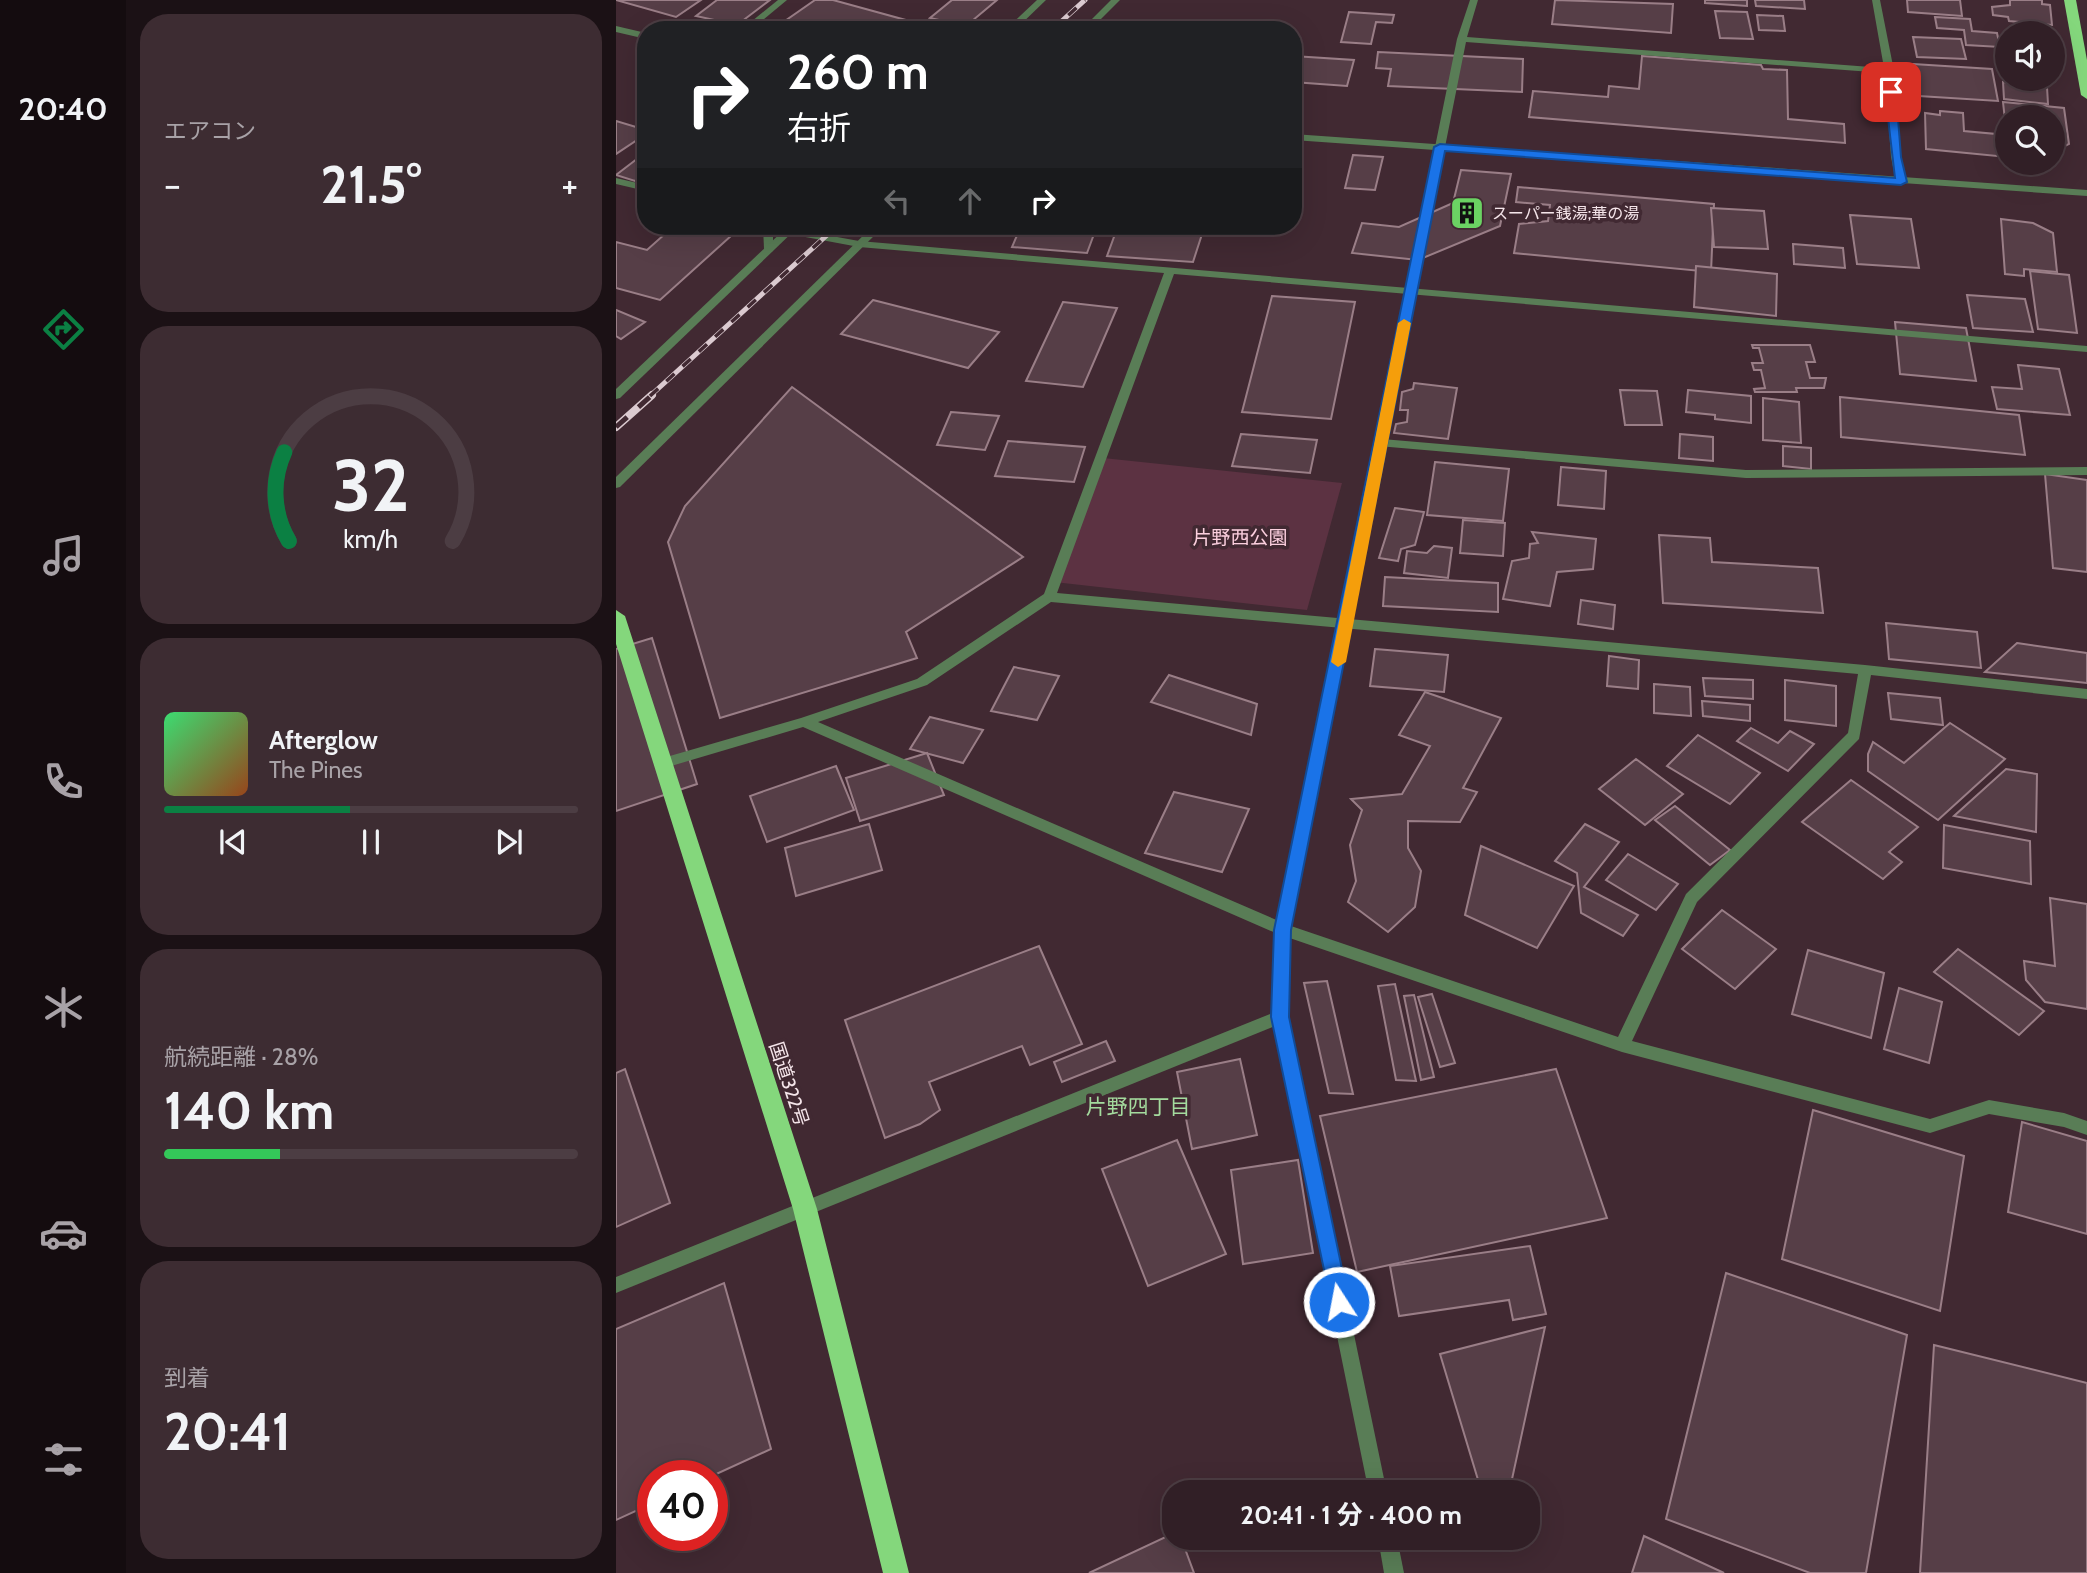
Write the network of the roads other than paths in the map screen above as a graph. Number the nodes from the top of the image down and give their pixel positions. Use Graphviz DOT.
graph roads {
  1 [pos="783,0"];
  2 [pos="1042,0"];
  3 [pos="1116,0"];
  4 [pos="1474,0"];
  5 [pos="1876,0"];
  6 [pos="2070,0"];
  7 [pos="756,21"];
  8 [pos="1019,21"];
  9 [pos="1094,21"];
  10 [pos="616,29"];
  11 [pos="637,34"];
  12 [pos="1462,39"];
  13 [pos="1889,71"];
  14 [pos="2087,95"];
  15 [pos="1302,138"];
  16 [pos="1440,147"];
  17 [pos="616,181"];
  18 [pos="1901,182"];
  19 [pos="637,186"];
  20 [pos="2087,193"];
  21 [pos="768,235"];
  22 [pos="784,235"];
  23 [pos="818,235"];
  24 [pos="869,235"];
  25 [pos="859,244"];
  26 [pos="769,249"];
  27 [pos="1170,271"];
  28 [pos="1411,290"];
  29 [pos="2087,349"];
  30 [pos="616,395"];
  31 [pos="1382,443"];
  32 [pos="2087,471"];
  33 [pos="616,484"];
  34 [pos="1049,597"];
  35 [pos="616,616"];
  36 [pos="1346,622"];
  37 [pos="1865,670"];
  38 [pos="2087,694"];
  39 [pos="804,722"];
  40 [pos="661,764"];
  41 [pos="1283,930"];
  42 [pos="1280,1017"];
  43 [pos="1622,1045"];
  44 [pos="2087,1128"];
  45 [pos="805,1209"];
  46 [pos="616,1285"];
  47 [pos="1375,1480"];
  48 [pos="1389,1550"];
  49 [pos="896,1573"];
  50 [pos="1394,1573"];
  1 -- 7 [label="street"];
  2 -- 8 [label="street"];
  3 -- 9 [label="street"];
  4 -- 12 [label="street"];
  5 -- 13 [label="street"];
  6 -- 14 [label="highway"];
  10 -- 11 [label="street"];
  12 -- 13 [label="street"];
  12 -- 16 [label="street"];
  13 -- 18 [label="street"];
  15 -- 16 [label="street"];
  16 -- 18 [label="street"];
  16 -- 28 [label="street"];
  17 -- 19 [label="street"];
  18 -- 20 [label="street"];
  21 -- 26 [label="street"];
  22 -- 26 [label="street"];
  23 -- 25 [label="street"];
  24 -- 25 [label="street"];
  25 -- 27 [label="street"];
  25 -- 33 [label="street"];
  26 -- 30 [label="street"];
  27 -- 28 [label="street"];
  27 -- 34 [label="street"];
  28 -- 29 [label="street"];
  28 -- 31 [label="street"];
  31 -- 32 [label="street"];
  31 -- 36 [label="street"];
  34 -- 36 [label="street"];
  34 -- 39 [label="street"];
  35 -- 40 [label="highway, 国道322号"];
  36 -- 37 [label="street"];
  36 -- 41 [label="street"];
  37 -- 38 [label="street"];
  37 -- 43 [label="street"];
  39 -- 40 [label="street"];
  39 -- 41 [label="street"];
  40 -- 45 [label="highway, 国道322号"];
  41 -- 42 [label="street"];
  41 -- 43 [label="street"];
  42 -- 45 [label="street"];
  42 -- 47 [label="street"];
  43 -- 44 [label="street"];
  45 -- 46 [label="street"];
  45 -- 49 [label="highway, 国道322号"];
  48 -- 50 [label="street"];
}
